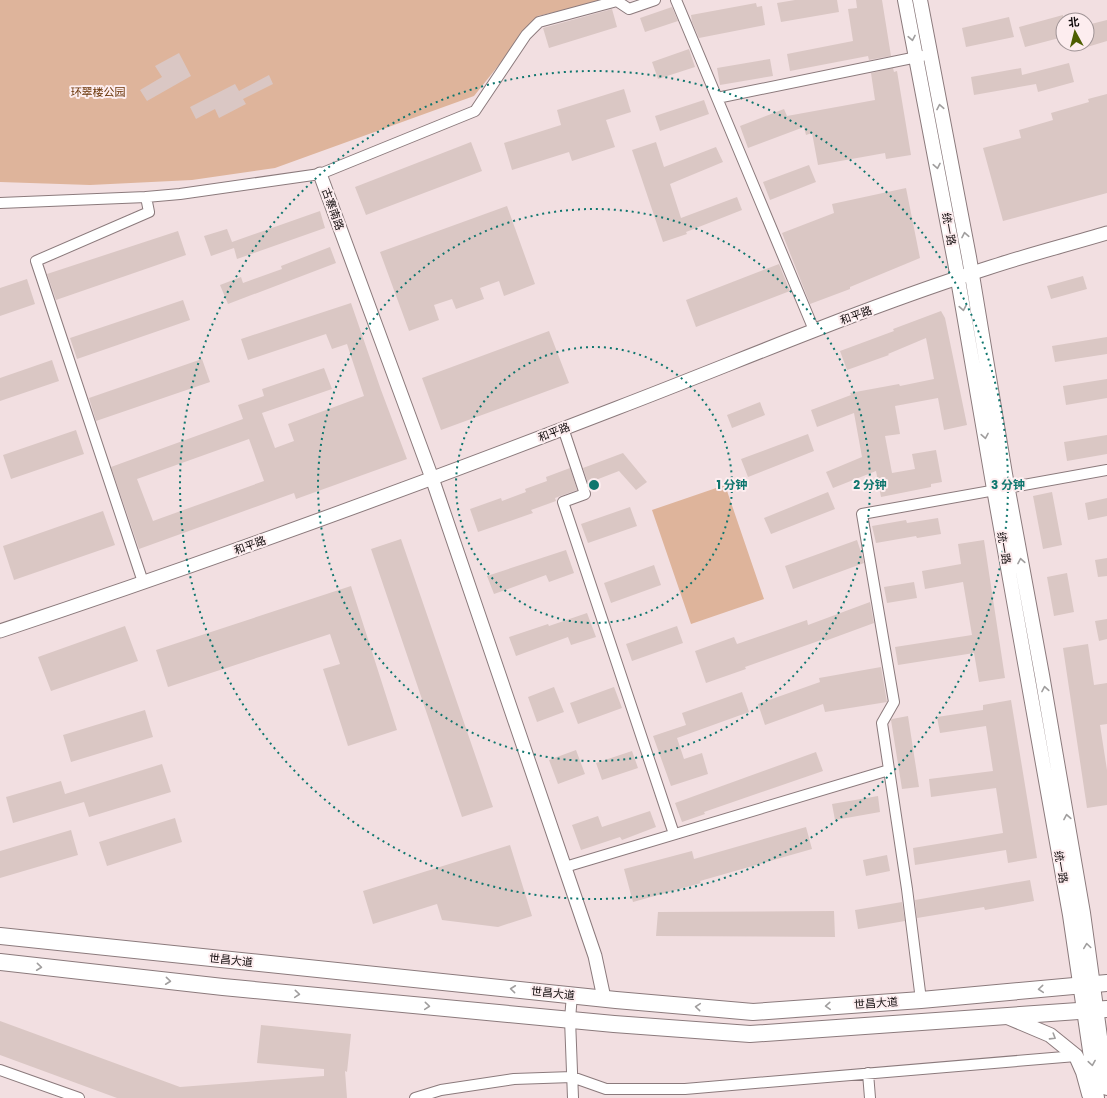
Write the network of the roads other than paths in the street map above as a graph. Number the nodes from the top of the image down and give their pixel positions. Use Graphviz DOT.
graph roads {
  1 [pos="655,0"];
  2 [pos="676,0"];
  3 [pos="905,0"];
  4 [pos="920,0"];
  5 [pos="930,54"];
  6 [pos="916,57"];
  7 [pos="717,98"];
  8 [pos="320,174"];
  9 [pos="146,197"];
  10 [pos="0,203"];
  11 [pos="1107,233"];
  12 [pos="972,274"];
  13 [pos="958,278"];
  14 [pos="814,330"];
  15 [pos="563,428"];
  16 [pos="1107,470"];
  17 [pos="432,478"];
  18 [pos="1008,487"];
  19 [pos="994,489"];
  20 [pos="143,582"];
  21 [pos="0,631"];
  22 [pos="889,770"];
  23 [pos="674,834"];
  24 [pos="565,867"];
  25 [pos="0,936"];
  26 [pos="0,962"];
  27 [pos="1093,984"];
  28 [pos="572,995"];
  29 [pos="604,998"];
  30 [pos="921,1000"];
  31 [pos="1096,1010"];
  32 [pos="1004,1016"];
  33 [pos="570,1020"];
  34 [pos="1076,1056"];
  35 [pos="0,1070"];
  36 [pos="868,1073"];
  37 [pos="572,1077"];
  38 [pos="1107,1088"];
  39 [pos="79,1098"];
  40 [pos="415,1098"];
  41 [pos="573,1098"];
  42 [pos="870,1098"];
  43 [pos="1090,1098"];
  44 [pos="1097,1098"];
  1 -- 8 [label="street"];
  2 -- 7 [label="street"];
  3 -- 6 [label="main road, 统一路, one-way"];
  4 -- 5 [label="main road, 统一路"];
  5 -- 6 [label="street"];
  12 -- 5 [label="main road, 统一路, one-way"];
  6 -- 7 [label="street"];
  6 -- 13 [label="main road, 统一路, one-way"];
  7 -- 14 [label="street"];
  8 -- 9 [label="street, 古寨南路"];
  8 -- 17 [label="street, 古寨南路"];
  9 -- 10 [label="street, 古寨南路"];
  9 -- 20 [label="street"];
  11 -- 12 [label="street, 和平路"];
  12 -- 13 [label="street, 和平路"];
  12 -- 18 [label="main road, 统一路"];
  13 -- 14 [label="street, 和平路"];
  13 -- 19 [label="main road, 统一路, one-way"];
  14 -- 15 [label="street, 和平路"];
  15 -- 17 [label="street, 和平路"];
  15 -- 23 [label="street"];
  16 -- 18 [label="street"];
  17 -- 20 [label="street, 和平路"];
  17 -- 24 [label="street, 古寨南路"];
  18 -- 19 [label="street"];
  27 -- 18 [label="main road, 统一路, one-way"];
  19 -- 22 [label="street"];
  19 -- 27 [label="main road, 统一路"];
  20 -- 21 [label="street, 和平路"];
  22 -- 23 [label="street"];
  22 -- 30 [label="street"];
  23 -- 24 [label="street"];
  24 -- 29 [label="street, 古寨南路"];
  28 -- 25 [label="main road, 世昌大道, one-way"];
  26 -- 33 [label="main road, 世昌大道, one-way"];
  27 -- 30 [label="main road, 世昌大道, one-way"];
  27 -- 31 [label="main road, 统一路"];
  28 -- 29 [label="main road, 世昌大道"];
  28 -- 33 [label="street"];
  30 -- 29 [label="main road, 世昌大道, one-way"];
  31 -- 32 [label="main road, 世昌大道"];
  31 -- 38 [label="main road, 统一路"];
  31 -- 44 [label="main road, 统一路, one-way"];
  32 -- 33 [label="main road, 世昌大道"];
  32 -- 34 [label="main road, one-way"];
  33 -- 37 [label="street"];
  34 -- 36 [label="street"];
  34 -- 43 [label="main road"];
  35 -- 39 [label="street"];
  36 -- 37 [label="street"];
  36 -- 42 [label="street"];
  37 -- 40 [label="street"];
  37 -- 41 [label="street"];
}
